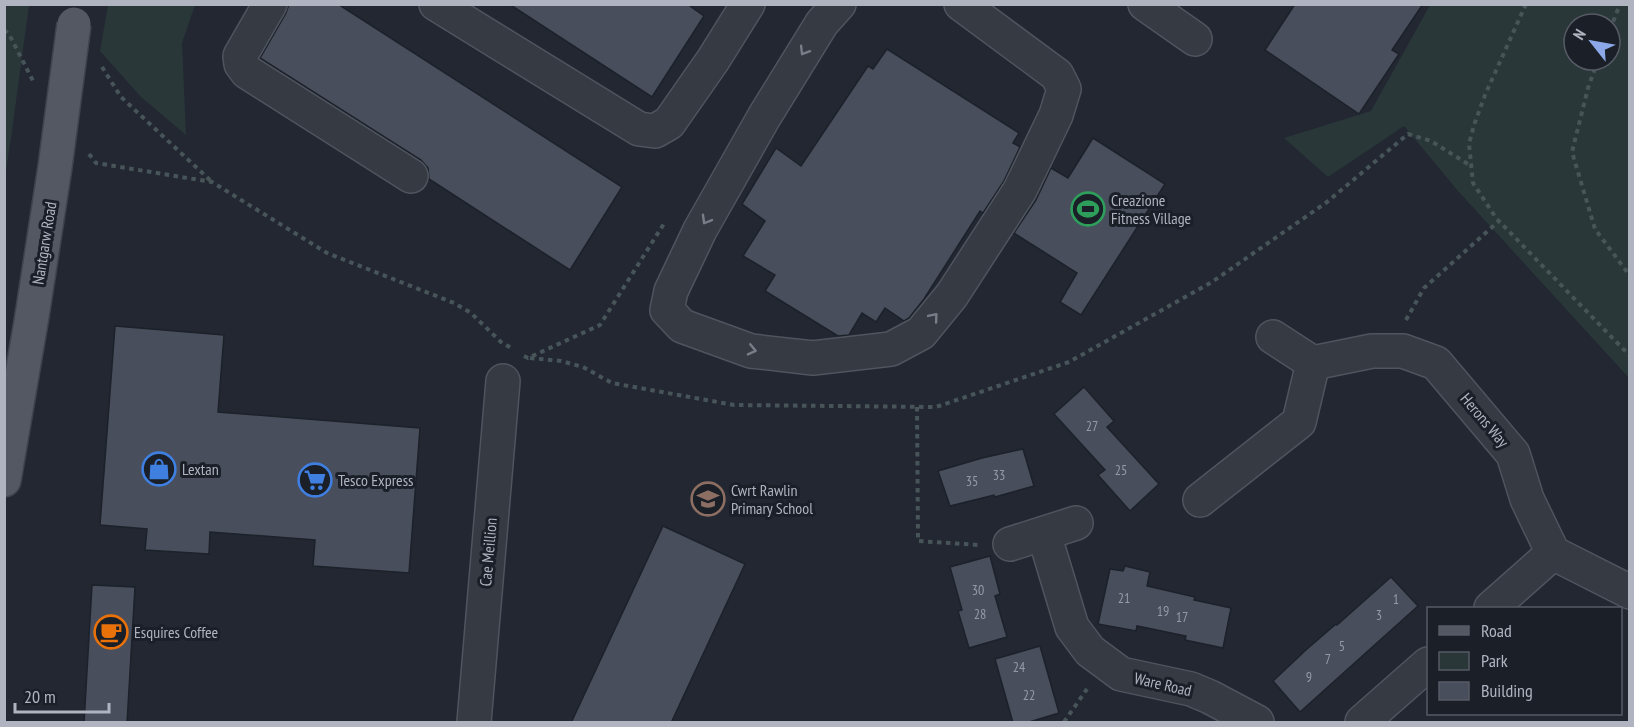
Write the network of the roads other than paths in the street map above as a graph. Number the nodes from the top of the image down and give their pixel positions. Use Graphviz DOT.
graph roads {
  1 [pos="270,4"];
  2 [pos="436,4"];
  3 [pos="748,4"];
  4 [pos="839,4"];
  5 [pos="961,4"];
  6 [pos="1165,9"];
  7 [pos="75,14"];
  8 [pos="1195,39"];
  9 [pos="411,176"];
  10 [pos="1273,337"];
  11 [pos="1313,363"];
  12 [pos="503,381"];
  13 [pos="4,480"];
  14 [pos="1200,500"];
  15 [pos="1076,523"];
  16 [pos="1044,534"];
  17 [pos="1010,544"];
  18 [pos="1553,553"];
  19 [pos="1629,592"];
  20 [pos="1493,607"];
  21 [pos="1427,665"];
  22 [pos="474,723"];
  23 [pos="1257,723"];
  24 [pos="1362,723"];
  1 -- 9 [label="street"];
  2 -- 3 [label="street"];
  4 -- 5 [label="street, one-way"];
  6 -- 8 [label="street"];
  7 -- 13 [label="main road, Nantgarw Road, bridge"];
  10 -- 11 [label="street"];
  11 -- 14 [label="street"];
  11 -- 18 [label="street, Herons Way"];
  12 -- 22 [label="street, Cae Meillion"];
  15 -- 16 [label="street"];
  16 -- 17 [label="street"];
  16 -- 23 [label="street, Ware Road"];
  18 -- 19 [label="street"];
  18 -- 20 [label="street"];
  21 -- 24 [label="street"];
}
